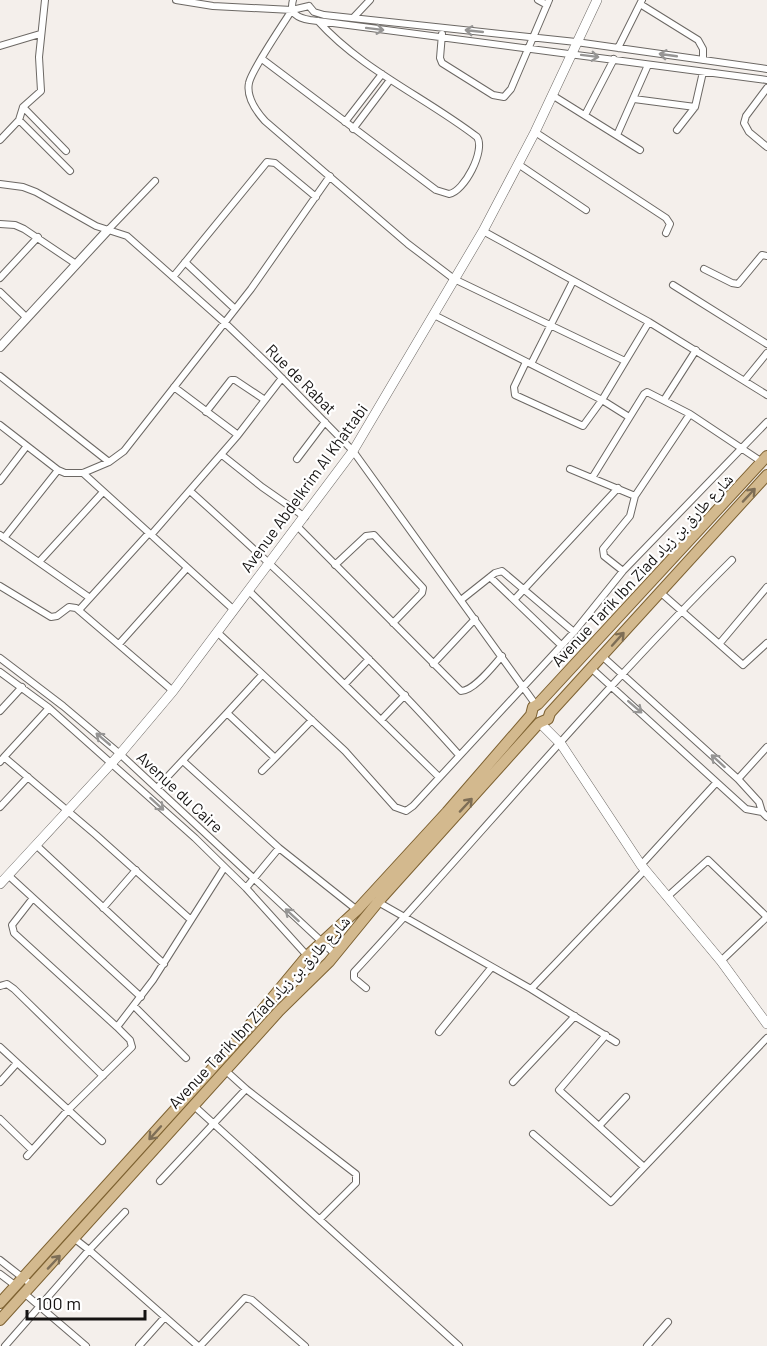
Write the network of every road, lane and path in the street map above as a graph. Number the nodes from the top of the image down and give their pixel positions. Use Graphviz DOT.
graph roads {
  1 [pos="45,0"];
  2 [pos="176,0"];
  3 [pos="293,0"];
  4 [pos="370,0"];
  5 [pos="538,0"];
  6 [pos="597,0"];
  7 [pos="548,2"];
  8 [pos="641,2"];
  9 [pos="214,3"];
  10 [pos="310,3"];
  11 [pos="292,10"];
  12 [pos="353,18"];
  13 [pos="318,21"];
  14 [pos="444,27"];
  15 [pos="40,34"];
  16 [pos="441,37"];
  17 [pos="532,37"];
  18 [pos="576,42"];
  19 [pos="0,46"];
  20 [pos="528,48"];
  21 [pos="618,48"];
  22 [pos="570,54"];
  23 [pos="262,59"];
  24 [pos="614,59"];
  25 [pos="703,60"];
  26 [pos="648,65"];
  27 [pos="767,69"];
  28 [pos="703,72"];
  29 [pos="382,74"];
  30 [pos="390,80"];
  31 [pos="767,80"];
  32 [pos="767,88"];
  33 [pos="552,94"];
  34 [pos="634,99"];
  35 [pos="23,107"];
  36 [pos="695,107"];
  37 [pos="585,115"];
  38 [pos="19,120"];
  39 [pos="345,122"];
  40 [pos="353,129"];
  41 [pos="677,130"];
  42 [pos="535,132"];
  43 [pos="617,135"];
  44 [pos="0,140"];
  45 [pos="767,146"];
  46 [pos="640,150"];
  47 [pos="66,151"];
  48 [pos="518,164"];
  49 [pos="70,171"];
  50 [pos="330,176"];
  51 [pos="155,181"];
  52 [pos="0,184"];
  53 [pos="316,197"];
  54 [pos="586,210"];
  55 [pos="0,224"];
  56 [pos="107,231"];
  57 [pos="483,231"];
  58 [pos="666,233"];
  59 [pos="38,237"];
  60 [pos="767,256"];
  61 [pos="185,262"];
  62 [pos="76,264"];
  63 [pos="704,268"];
  64 [pos="173,277"];
  65 [pos="0,278"];
  66 [pos="454,279"];
  67 [pos="573,281"];
  68 [pos="673,285"];
  69 [pos="0,292"];
  70 [pos="235,309"];
  71 [pos="434,315"];
  72 [pos="27,318"];
  73 [pos="224,322"];
  74 [pos="649,322"];
  75 [pos="551,325"];
  76 [pos="767,344"];
  77 [pos="0,346"];
  78 [pos="696,350"];
  79 [pos="767,353"];
  80 [pos="626,361"];
  81 [pos="529,363"];
  82 [pos="0,376"];
  83 [pos="282,378"];
  84 [pos="745,380"];
  85 [pos="174,387"];
  86 [pos="767,394"];
  87 [pos="265,400"];
  88 [pos="602,400"];
  89 [pos="664,400"];
  90 [pos="206,412"];
  91 [pos="690,414"];
  92 [pos="629,417"];
  93 [pos="325,422"];
  94 [pos="767,422"];
  95 [pos="0,425"];
  96 [pos="238,435"];
  97 [pos="26,447"];
  98 [pos="741,448"];
  99 [pos="353,451"];
  100 [pos="222,455"];
  101 [pos="297,459"];
  102 [pos="764,459"];
  103 [pos="109,462"];
  104 [pos="58,470"];
  105 [pos="570,470"];
  106 [pos="83,473"];
  107 [pos="767,475"];
  108 [pos="592,478"];
  109 [pos="0,481"];
  110 [pos="618,488"];
  111 [pos="189,491"];
  112 [pos="103,492"];
  113 [pos="635,496"];
  114 [pos="305,517"];
  115 [pos="298,527"];
  116 [pos="150,534"];
  117 [pos="2,536"];
  118 [pos="732,560"];
  119 [pos="39,562"];
  120 [pos="269,562"];
  121 [pos="335,565"];
  122 [pos="188,568"];
  123 [pos="623,571"];
  124 [pos="490,577"];
  125 [pos="0,587"];
  126 [pos="767,587"];
  127 [pos="524,590"];
  128 [pos="249,591"];
  129 [pos="660,592"];
  130 [pos="90,598"];
  131 [pos="461,600"];
  132 [pos="514,600"];
  133 [pos="79,610"];
  134 [pos="234,610"];
  135 [pos="681,610"];
  136 [pos="476,620"];
  137 [pos="393,623"];
  138 [pos="217,632"];
  139 [pos="574,632"];
  140 [pos="720,643"];
  141 [pos="767,643"];
  142 [pos="119,644"];
  143 [pos="561,645"];
  144 [pos="502,656"];
  145 [pos="602,656"];
  146 [pos="0,658"];
  147 [pos="369,659"];
  148 [pos="433,663"];
  149 [pos="591,668"];
  150 [pos="0,672"];
  151 [pos="622,674"];
  152 [pos="262,675"];
  153 [pos="345,684"];
  154 [pos="22,687"];
  155 [pos="524,687"];
  156 [pos="612,687"];
  157 [pos="173,691"];
  158 [pos="405,695"];
  159 [pos="49,708"];
  160 [pos="0,711"];
  161 [pos="227,713"];
  162 [pos="537,714"];
  163 [pos="550,714"];
  164 [pos="382,719"];
  165 [pos="312,720"];
  166 [pos="560,743"];
  167 [pos="767,747"];
  168 [pos="120,754"];
  169 [pos="459,755"];
  170 [pos="275,758"];
  171 [pos="2,760"];
  172 [pos="183,761"];
  173 [pos="111,762"];
  174 [pos="262,771"];
  175 [pos="28,777"];
  176 [pos="439,777"];
  177 [pos="738,779"];
  178 [pos="716,783"];
  179 [pos="157,789"];
  180 [pos="0,807"];
  181 [pos="67,811"];
  182 [pos="764,815"];
  183 [pos="36,846"];
  184 [pos="279,848"];
  185 [pos="224,868"];
  186 [pos="643,868"];
  187 [pos="136,870"];
  188 [pos="8,875"];
  189 [pos="253,879"];
  190 [pos="0,884"];
  191 [pos="246,888"];
  192 [pos="667,897"];
  193 [pos="33,898"];
  194 [pos="378,902"];
  195 [pos="103,908"];
  196 [pos="357,910"];
  197 [pos="405,917"];
  198 [pos="767,917"];
  199 [pos="191,920"];
  200 [pos="322,942"];
  201 [pos="335,954"];
  202 [pos="307,956"];
  203 [pos="721,961"];
  204 [pos="164,963"];
  205 [pos="491,968"];
  206 [pos="321,971"];
  207 [pos="0,986"];
  208 [pos="366,988"];
  209 [pos="531,989"];
  210 [pos="141,997"];
  211 [pos="134,1006"];
  212 [pos="575,1016"];
  213 [pos="767,1024"];
  214 [pos="117,1027"];
  215 [pos="439,1032"];
  216 [pos="606,1035"];
  217 [pos="767,1038"];
  218 [pos="616,1042"];
  219 [pos="0,1047"];
  220 [pos="186,1058"];
  221 [pos="17,1063"];
  222 [pos="225,1070"];
  223 [pos="103,1076"];
  224 [pos="0,1082"];
  225 [pos="513,1082"];
  226 [pos="246,1089"];
  227 [pos="626,1097"];
  228 [pos="193,1105"];
  229 [pos="68,1110"];
  230 [pos="0,1119"];
  231 [pos="214,1123"];
  232 [pos="599,1126"];
  233 [pos="533,1134"];
  234 [pos="102,1141"];
  235 [pos="32,1150"];
  236 [pos="27,1156"];
  237 [pos="644,1167"];
  238 [pos="160,1181"];
  239 [pos="125,1212"];
  240 [pos="320,1220"];
  241 [pos="75,1239"];
  242 [pos="89,1250"];
  243 [pos="0,1260"];
  244 [pos="0,1274"];
  245 [pos="24,1286"];
  246 [pos="0,1303"];
  247 [pos="40,1306"];
  248 [pos="164,1318"];
  249 [pos="0,1320"];
  250 [pos="668,1322"];
  251 [pos="5,1346"];
  252 [pos="86,1346"];
  253 [pos="139,1346"];
  254 [pos="199,1346"];
  255 [pos="305,1346"];
  256 [pos="459,1346"];
  257 [pos="647,1346"];
  1 -- 15 [label="street"];
  2 -- 9 [label="street"];
  3 -- 11 [label="street"];
  4 -- 12 [label="street"];
  5 -- 7 [label="street"];
  6 -- 18 [label="main road, Avenue Abdelkrim Al Khattabi"];
  7 -- 17 [label="street"];
  8 -- 21 [label="street"];
  8 -- 25 [label="street"];
  9 -- 11 [label="street"];
  10 -- 11 [label="street"];
  10 -- 12 [label="street"];
  11 -- 13 [label="street"];
  11 -- 23 [label="street"];
  12 -- 14 [label="street"];
  13 -- 16 [label="street, one-way"];
  13 -- 29 [label="street"];
  14 -- 16 [label="street"];
  17 -- 14 [label="street, one-way"];
  15 -- 19 [label="street"];
  15 -- 35 [label="street"];
  16 -- 20 [label="street"];
  16 -- 20 [label="street"];
  17 -- 18 [label="street"];
  17 -- 20 [label="street"];
  18 -- 21 [label="street"];
  18 -- 22 [label="main road, Avenue Abdelkrim Al Khattabi"];
  20 -- 22 [label="street"];
  25 -- 21 [label="street, one-way"];
  22 -- 24 [label="street, one-way"];
  22 -- 33 [label="main road, Avenue Abdelkrim Al Khattabi"];
  23 -- 39 [label="street"];
  23 -- 50 [label="street"];
  24 -- 26 [label="street"];
  24 -- 37 [label="street"];
  25 -- 27 [label="street"];
  26 -- 28 [label="street"];
  26 -- 34 [label="street"];
  28 -- 31 [label="street"];
  28 -- 36 [label="street"];
  29 -- 30 [label="street"];
  29 -- 39 [label="street"];
  30 -- 40 [label="street"];
  30 -- 40 [label="street"];
  32 -- 45 [label="street"];
  33 -- 37 [label="street"];
  33 -- 42 [label="main road, Avenue Abdelkrim Al Khattabi"];
  34 -- 36 [label="street"];
  34 -- 43 [label="street"];
  35 -- 38 [label="street"];
  35 -- 47 [label="street"];
  36 -- 41 [label="street"];
  37 -- 43 [label="street"];
  38 -- 44 [label="street"];
  38 -- 49 [label="street"];
  39 -- 40 [label="street"];
  42 -- 48 [label="main road, Avenue Abdelkrim Al Khattabi"];
  42 -- 58 [label="street"];
  43 -- 46 [label="street"];
  48 -- 54 [label="street"];
  48 -- 57 [label="main road, Avenue Abdelkrim Al Khattabi"];
  50 -- 53 [label="street"];
  50 -- 66 [label="street"];
  51 -- 56 [label="street"];
  52 -- 56 [label="street, Rue de Rabat"];
  53 -- 61 [label="street"];
  53 -- 70 [label="street"];
  55 -- 59 [label="street"];
  56 -- 62 [label="street"];
  56 -- 64 [label="street, Rue de Rabat"];
  57 -- 66 [label="main road, Avenue Abdelkrim Al Khattabi"];
  57 -- 67 [label="street"];
  59 -- 62 [label="street"];
  59 -- 65 [label="street"];
  60 -- 63 [label="street"];
  61 -- 64 [label="street"];
  61 -- 70 [label="street"];
  62 -- 72 [label="street"];
  64 -- 73 [label="street, Rue de Rabat"];
  66 -- 71 [label="main road, Avenue Abdelkrim Al Khattabi"];
  66 -- 75 [label="street"];
  67 -- 74 [label="street"];
  67 -- 75 [label="street"];
  68 -- 76 [label="street"];
  69 -- 72 [label="street"];
  70 -- 73 [label="street"];
  71 -- 81 [label="street"];
  71 -- 99 [label="main road, Avenue Abdelkrim Al Khattabi"];
  72 -- 77 [label="street"];
  73 -- 83 [label="street, Rue de Rabat"];
  73 -- 85 [label="street"];
  74 -- 78 [label="street"];
  74 -- 80 [label="street"];
  75 -- 80 [label="street"];
  75 -- 81 [label="street"];
  78 -- 84 [label="street"];
  78 -- 89 [label="street"];
  79 -- 84 [label="street"];
  80 -- 88 [label="street"];
  81 -- 88 [label="street"];
  81 -- 88 [label="street"];
  82 -- 103 [label="street"];
  83 -- 87 [label="street"];
  83 -- 93 [label="street, Rue de Rabat"];
  84 -- 86 [label="street"];
  85 -- 90 [label="street"];
  85 -- 103 [label="street"];
  87 -- 90 [label="street"];
  87 -- 96 [label="street"];
  88 -- 92 [label="street"];
  89 -- 91 [label="street"];
  89 -- 92 [label="street"];
  90 -- 96 [label="street"];
  91 -- 98 [label="street"];
  91 -- 113 [label="street"];
  92 -- 108 [label="street"];
  93 -- 99 [label="street, Rue de Rabat"];
  93 -- 101 [label="street"];
  94 -- 98 [label="street"];
  95 -- 97 [label="street"];
  96 -- 100 [label="street"];
  97 -- 104 [label="street"];
  97 -- 109 [label="street"];
  98 -- 102 [label="street"];
  98 -- 123 [label="street"];
  99 -- 114 [label="main road, Avenue Abdelkrim Al Khattabi"];
  99 -- 131 [label="street, Rue de Rabat"];
  100 -- 111 [label="street"];
  100 -- 114 [label="street"];
  102 -- 162 [label="main road, Avenue Tarik Ibn Ziad شارع طارق بن زياد"];
  103 -- 106 [label="street"];
  104 -- 106 [label="street"];
  104 -- 117 [label="street"];
  105 -- 108 [label="street"];
  106 -- 112 [label="street"];
  129 -- 107 [label="main road, Avenue Tarik Ibn Ziad شارع طارق بن زياد, one-way"];
  108 -- 110 [label="street"];
  110 -- 113 [label="street"];
  110 -- 127 [label="street"];
  111 -- 116 [label="street"];
  111 -- 120 [label="street"];
  112 -- 116 [label="street"];
  112 -- 119 [label="street"];
  113 -- 123 [label="street"];
  114 -- 115 [label="main road, Avenue Abdelkrim Al Khattabi"];
  115 -- 120 [label="main road, Avenue Abdelkrim Al Khattabi"];
  115 -- 121 [label="street"];
  116 -- 122 [label="street"];
  116 -- 130 [label="street"];
  117 -- 119 [label="street"];
  118 -- 135 [label="street"];
  119 -- 130 [label="street"];
  120 -- 128 [label="main road, Avenue Abdelkrim Al Khattabi"];
  120 -- 147 [label="street"];
  121 -- 137 [label="street"];
  121 -- 137 [label="street"];
  122 -- 134 [label="street"];
  122 -- 142 [label="street"];
  123 -- 139 [label="street"];
  124 -- 127 [label="street"];
  124 -- 131 [label="street"];
  124 -- 132 [label="street"];
  125 -- 133 [label="street"];
  126 -- 140 [label="street"];
  127 -- 132 [label="street"];
  127 -- 139 [label="street"];
  128 -- 134 [label="main road, Avenue Abdelkrim Al Khattabi"];
  128 -- 153 [label="street"];
  129 -- 135 [label="street"];
  145 -- 129 [label="main road, Avenue Tarik Ibn Ziad شارع طارق بن زياد, one-way"];
  130 -- 133 [label="street"];
  131 -- 136 [label="street, Rue de Rabat"];
  132 -- 143 [label="street"];
  133 -- 142 [label="street"];
  134 -- 138 [label="main road, Avenue Abdelkrim Al Khattabi"];
  135 -- 140 [label="street"];
  135 -- 151 [label="street"];
  136 -- 144 [label="street, Rue de Rabat"];
  136 -- 148 [label="street"];
  137 -- 148 [label="street"];
  138 -- 152 [label="street"];
  138 -- 157 [label="main road, Avenue Abdelkrim Al Khattabi"];
  139 -- 143 [label="street"];
  140 -- 141 [label="street"];
  142 -- 157 [label="street"];
  143 -- 155 [label="street"];
  144 -- 148 [label="street"];
  144 -- 155 [label="street, Rue de Rabat"];
  145 -- 149 [label="main road, Avenue Tarik Ibn Ziad شارع طارق بن زياد"];
  145 -- 151 [label="street"];
  168 -- 146 [label="street, Avenue du Caire, one-way"];
  147 -- 153 [label="street"];
  147 -- 158 [label="street"];
  149 -- 156 [label="street"];
  149 -- 163 [label="main road, Avenue Tarik Ibn Ziad شارع طارق بن زياد"];
  150 -- 154 [label="street, Avenue du Caire"];
  151 -- 156 [label="street"];
  177 -- 151 [label="street, one-way"];
  152 -- 161 [label="street"];
  152 -- 165 [label="street"];
  153 -- 164 [label="street"];
  154 -- 159 [label="street, Avenue du Caire"];
  154 -- 160 [label="street"];
  155 -- 162 [label="street, Rue de Rabat"];
  155 -- 169 [label="street"];
  156 -- 166 [label="street"];
  156 -- 178 [label="street, one-way"];
  157 -- 168 [label="main road, Avenue Abdelkrim Al Khattabi"];
  158 -- 164 [label="street"];
  158 -- 169 [label="street"];
  159 -- 171 [label="street"];
  159 -- 173 [label="street, Avenue du Caire"];
  161 -- 170 [label="street"];
  161 -- 172 [label="street"];
  162 -- 163 [label="main road, Avenue Tarik Ibn Ziad شارع طارق بن زياد"];
  162 -- 163 [label="main road"];
  162 -- 166 [label="main road"];
  194 -- 162 [label="main road, Avenue Tarik Ibn Ziad شارع طارق بن زياد, one-way"];
  162 -- 196 [label="main road, Avenue Tarik Ibn Ziad شارع طارق بن زياد"];
  163 -- 166 [label="main road"];
  164 -- 176 [label="street"];
  165 -- 170 [label="street"];
  165 -- 176 [label="street"];
  166 -- 186 [label="main road"];
  166 -- 197 [label="street"];
  167 -- 177 [label="street"];
  168 -- 173 [label="main road, Avenue Abdelkrim Al Khattabi"];
  168 -- 179 [label="street, Avenue du Caire"];
  169 -- 176 [label="street"];
  170 -- 174 [label="street"];
  171 -- 175 [label="street"];
  172 -- 179 [label="street"];
  172 -- 184 [label="street"];
  173 -- 181 [label="main road, Avenue Abdelkrim Al Khattabi"];
  173 -- 185 [label="street, Avenue du Caire, one-way"];
  175 -- 180 [label="street"];
  175 -- 181 [label="street"];
  177 -- 182 [label="street"];
  178 -- 182 [label="street"];
  178 -- 186 [label="street"];
  179 -- 189 [label="street, Avenue du Caire"];
  181 -- 183 [label="main road, Avenue Abdelkrim Al Khattabi"];
  181 -- 187 [label="street"];
  183 -- 188 [label="main road, Avenue Abdelkrim Al Khattabi"];
  183 -- 195 [label="street"];
  184 -- 189 [label="street"];
  184 -- 196 [label="street"];
  185 -- 191 [label="street, Avenue du Caire"];
  185 -- 199 [label="street"];
  186 -- 192 [label="main road"];
  186 -- 209 [label="street"];
  187 -- 195 [label="street"];
  187 -- 199 [label="street"];
  188 -- 190 [label="main road, Avenue Abdelkrim Al Khattabi"];
  188 -- 193 [label="street"];
  189 -- 191 [label="street"];
  200 -- 189 [label="street, Avenue du Caire, one-way"];
  191 -- 202 [label="street, Avenue du Caire"];
  192 -- 198 [label="street"];
  192 -- 203 [label="main road"];
  193 -- 210 [label="street"];
  193 -- 214 [label="street"];
  194 -- 197 [label="street"];
  194 -- 201 [label="main road, Avenue Tarik Ibn Ziad شارع طارق بن زياد"];
  195 -- 204 [label="street"];
  196 -- 200 [label="main road, Avenue Tarik Ibn Ziad شارع طارق بن زياد"];
  197 -- 205 [label="street"];
  197 -- 208 [label="street"];
  198 -- 203 [label="street"];
  199 -- 204 [label="street"];
  200 -- 201 [label="street, Avenue du Caire"];
  200 -- 202 [label="main road, Avenue Tarik Ibn Ziad شارع طارق بن زياد"];
  201 -- 206 [label="main road, Avenue Tarik Ibn Ziad شارع طارق بن زياد"];
  202 -- 206 [label="street, Avenue du Caire"];
  202 -- 245 [label="main road, Avenue Tarik Ibn Ziad شارع طارق بن زياد, one-way"];
  203 -- 213 [label="main road"];
  204 -- 210 [label="street"];
  205 -- 209 [label="street"];
  205 -- 215 [label="street"];
  206 -- 222 [label="main road, Avenue Tarik Ibn Ziad شارع طارق بن زياد"];
  207 -- 223 [label="street"];
  209 -- 212 [label="street"];
  210 -- 211 [label="street"];
  211 -- 214 [label="street"];
  211 -- 220 [label="street"];
  212 -- 216 [label="street"];
  212 -- 225 [label="street"];
  214 -- 223 [label="street"];
  216 -- 218 [label="street"];
  216 -- 232 [label="street"];
  217 -- 237 [label="street"];
  219 -- 221 [label="street"];
  221 -- 224 [label="street"];
  221 -- 229 [label="street"];
  222 -- 226 [label="street"];
  222 -- 228 [label="main road, Avenue Tarik Ibn Ziad شارع طارق بن زياد"];
  223 -- 229 [label="street"];
  226 -- 231 [label="street"];
  226 -- 240 [label="street"];
  227 -- 232 [label="street"];
  228 -- 231 [label="street"];
  228 -- 241 [label="main road, Avenue Tarik Ibn Ziad شارع طارق بن زياد"];
  229 -- 234 [label="street"];
  229 -- 235 [label="street"];
  230 -- 235 [label="street"];
  231 -- 238 [label="street"];
  231 -- 240 [label="street"];
  232 -- 237 [label="street"];
  233 -- 237 [label="street"];
  235 -- 236 [label="street"];
  239 -- 242 [label="street"];
  240 -- 256 [label="street"];
  241 -- 242 [label="street"];
  245 -- 241 [label="main road, Avenue Tarik Ibn Ziad شارع طارق بن زياد, one-way"];
  242 -- 247 [label="street"];
  242 -- 248 [label="street"];
  243 -- 245 [label="street"];
  244 -- 245 [label="street"];
  245 -- 246 [label="main road, Avenue Tarik Ibn Ziad شارع طارق بن زياد"];
  245 -- 247 [label="street"];
  245 -- 249 [label="main road, Avenue Tarik Ibn Ziad شارع طارق بن زياد"];
  247 -- 251 [label="street"];
  247 -- 252 [label="street"];
  248 -- 253 [label="street"];
  248 -- 254 [label="street"];
  250 -- 257 [label="street"];
  254 -- 255 [label="street"];
}
